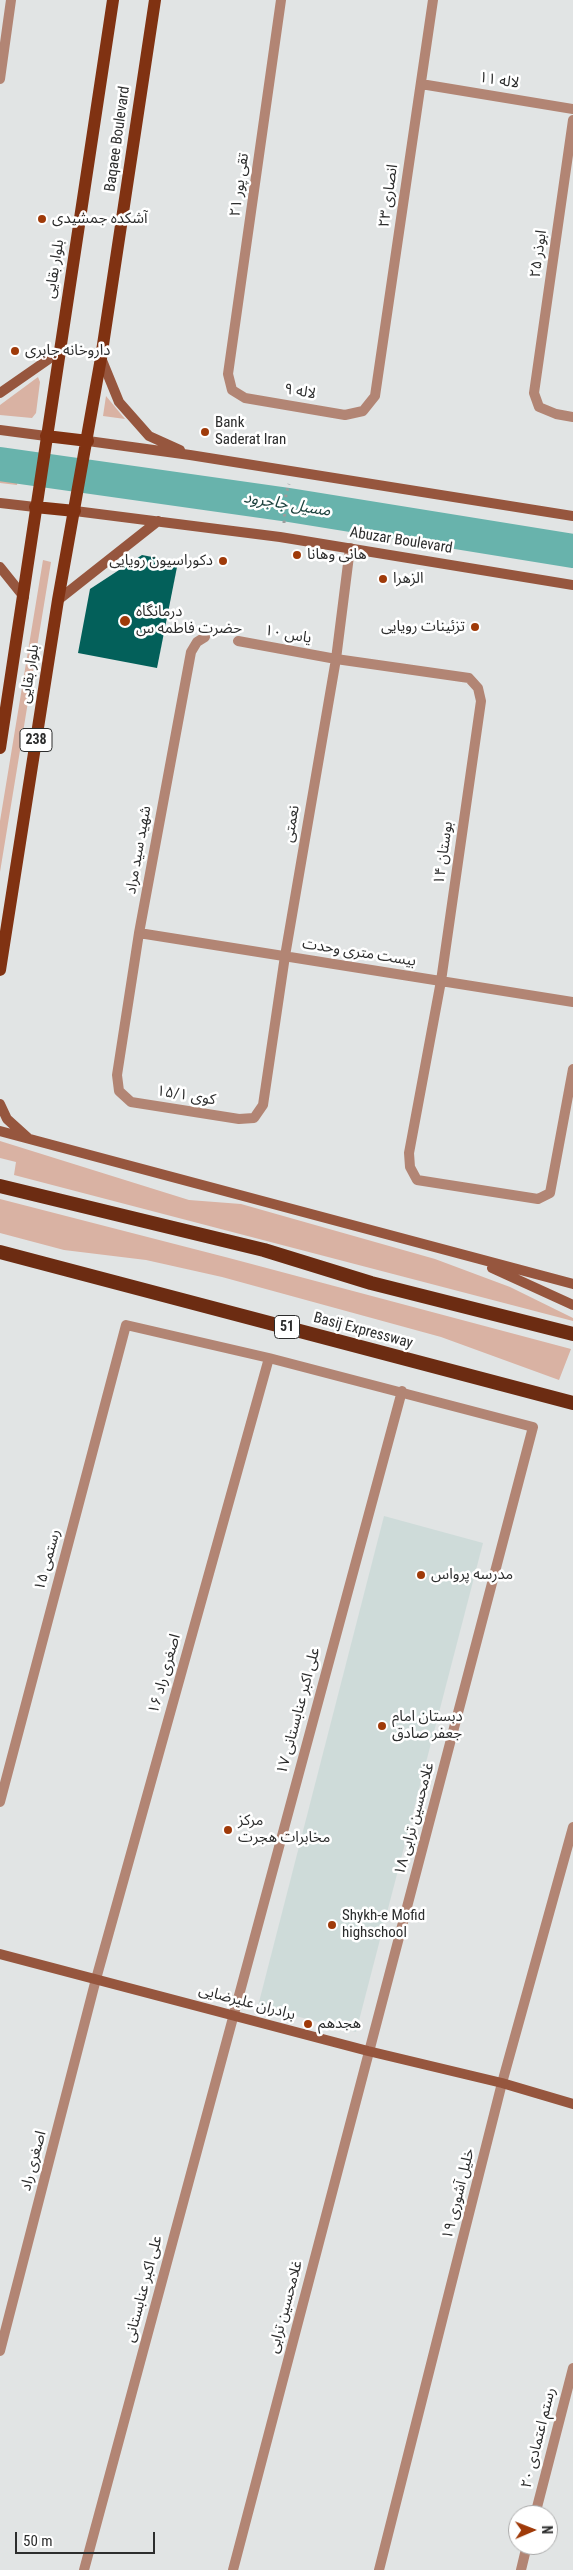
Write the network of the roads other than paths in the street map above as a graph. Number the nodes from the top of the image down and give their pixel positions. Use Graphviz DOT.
graph roads {
  1 [pos="11,0"];
  2 [pos="113,0"];
  3 [pos="155,0"];
  4 [pos="282,0"];
  5 [pos="433,0"];
  6 [pos="0,79"];
  7 [pos="421,84"];
  8 [pos="573,109"];
  9 [pos="573,120"];
  10 [pos="59,352"];
  11 [pos="101,358"];
  12 [pos="228,374"];
  13 [pos="0,393"];
  14 [pos="375,396"];
  15 [pos="573,417"];
  16 [pos="0,430"];
  17 [pos="46,436"];
  18 [pos="88,441"];
  19 [pos="190,455"];
  20 [pos="0,502"];
  21 [pos="76,506"];
  22 [pos="35,507"];
  23 [pos="573,516"];
  24 [pos="158,521"];
  25 [pos="350,548"];
  26 [pos="0,567"];
  27 [pos="573,585"];
  28 [pos="24,597"];
  29 [pos="58,600"];
  30 [pos="204,638"];
  31 [pos="238,641"];
  32 [pos="336,659"];
  33 [pos="4,702"];
  34 [pos="0,748"];
  35 [pos="140,933"];
  36 [pos="285,956"];
  37 [pos="0,970"];
  38 [pos="441,981"];
  39 [pos="573,1002"];
  40 [pos="573,1070"];
  41 [pos="116,1075"];
  42 [pos="0,1104"];
  43 [pos="263,1105"];
  44 [pos="0,1132"];
  45 [pos="30,1140"];
  46 [pos="0,1186"];
  47 [pos="0,1252"];
  48 [pos="465,1256"];
  49 [pos="573,1284"];
  50 [pos="573,1304"];
  51 [pos="573,1334"];
  52 [pos="269,1358"];
  53 [pos="402,1391"];
  54 [pos="573,1403"];
  55 [pos="0,1802"];
  56 [pos="573,1827"];
  57 [pos="0,1954"];
  58 [pos="96,1979"];
  59 [pos="232,2015"];
  60 [pos="368,2051"];
  61 [pos="502,2083"];
  62 [pos="573,2104"];
  63 [pos="0,2351"];
  64 [pos="573,2368"];
  65 [pos="538,2505"];
  66 [pos="525,2555"];
  67 [pos="84,2570"];
  68 [pos="233,2570"];
  69 [pos="379,2570"];
  70 [pos="521,2570"];
  1 -- 6 [label="street"];
  2 -- 10 [label="main road, بلوار بقایی / 238"];
  3 -- 11 [label="main road, Baqaee Boulevard / 238"];
  4 -- 12 [label="street, تقی پور ۲۱"];
  5 -- 7 [label="street, انصاری ۲۳"];
  7 -- 8 [label="street, لاله ۱۱"];
  7 -- 14 [label="street, انصاری ۲۳"];
  9 -- 15 [label="street, ابوذر ۲۵"];
  10 -- 13 [label="main road"];
  10 -- 17 [label="main road, بلوار بقایی / 238"];
  11 -- 18 [label="main road, Baqaee Boulevard / 238"];
  11 -- 19 [label="main road"];
  12 -- 14 [label="street, لاله ۹"];
  16 -- 17 [label="main road"];
  17 -- 18 [label="main road"];
  17 -- 22 [label="main road, بلوار بقایی / 238"];
  18 -- 19 [label="main road"];
  18 -- 21 [label="main road, Baqaee Boulevard / 238"];
  19 -- 23 [label="main road"];
  20 -- 22 [label="main road"];
  21 -- 22 [label="main road"];
  21 -- 24 [label="main road, Abuzar Boulevard"];
  21 -- 29 [label="main road, بلوار بقایی / 238"];
  22 -- 28 [label="main road, بلوار بقایی / 238"];
  24 -- 25 [label="main road, Abuzar Boulevard"];
  24 -- 29 [label="main road"];
  25 -- 27 [label="main road, Abuzar Boulevard"];
  25 -- 32 [label="street, نعمتی"];
  26 -- 28 [label="main road"];
  28 -- 33 [label="main road, بلوار بقایی / 238"];
  29 -- 37 [label="main road, بلوار بقایی / 238"];
  30 -- 35 [label="street, شهید سید مراد"];
  31 -- 32 [label="street, یاس ۱۰"];
  32 -- 36 [label="street, نعمتی"];
  32 -- 38 [label="street, بوستان ۱۴"];
  33 -- 34 [label="main road, بلوار بقایی / 238"];
  35 -- 36 [label="street, بیست متری وحدت"];
  35 -- 41 [label="street, شهید سید مراد"];
  36 -- 38 [label="street, بیست متری وحدت"];
  36 -- 43 [label="street, نعمتی"];
  38 -- 39 [label="street, بیست متری وحدت"];
  38 -- 40 [label="street, بوستان ۱۴"];
  41 -- 43 [label="street, کوی ۱۵/۱"];
  42 -- 45 [label="main road"];
  44 -- 45 [label="main road"];
  45 -- 48 [label="main road"];
  46 -- 51 [label="highway"];
  47 -- 54 [label="highway, Basij Expressway / 51"];
  48 -- 49 [label="main road"];
  48 -- 50 [label="main road"];
  52 -- 53 [label="street"];
  52 -- 55 [label="street, رستمی ۱۵"];
  52 -- 58 [label="street, اصغری راد ۱۶"];
  53 -- 59 [label="street, علی اکبر عنابستانی ۱۷"];
  53 -- 60 [label="street, غلامحسین ترابی ۱۸"];
  56 -- 61 [label="street, خلیل آشوری ۱۹"];
  57 -- 58 [label="main road, برادران علیرضایی"];
  58 -- 59 [label="main road, برادران علیرضایی"];
  58 -- 63 [label="street, اصغری راد"];
  59 -- 60 [label="main road, برادران علیرضایی"];
  59 -- 67 [label="street, علی اکبر عنابستانی"];
  60 -- 61 [label="main road, برادران علیرضایی"];
  60 -- 68 [label="street, غلامحسین ترابی"];
  61 -- 62 [label="main road, برادران علیرضایی"];
  61 -- 69 [label="street, خلیل آشوری ۱۹"];
  64 -- 65 [label="street, رستم اعتمادی ۲۰"];
  66 -- 70 [label="street"];
}
